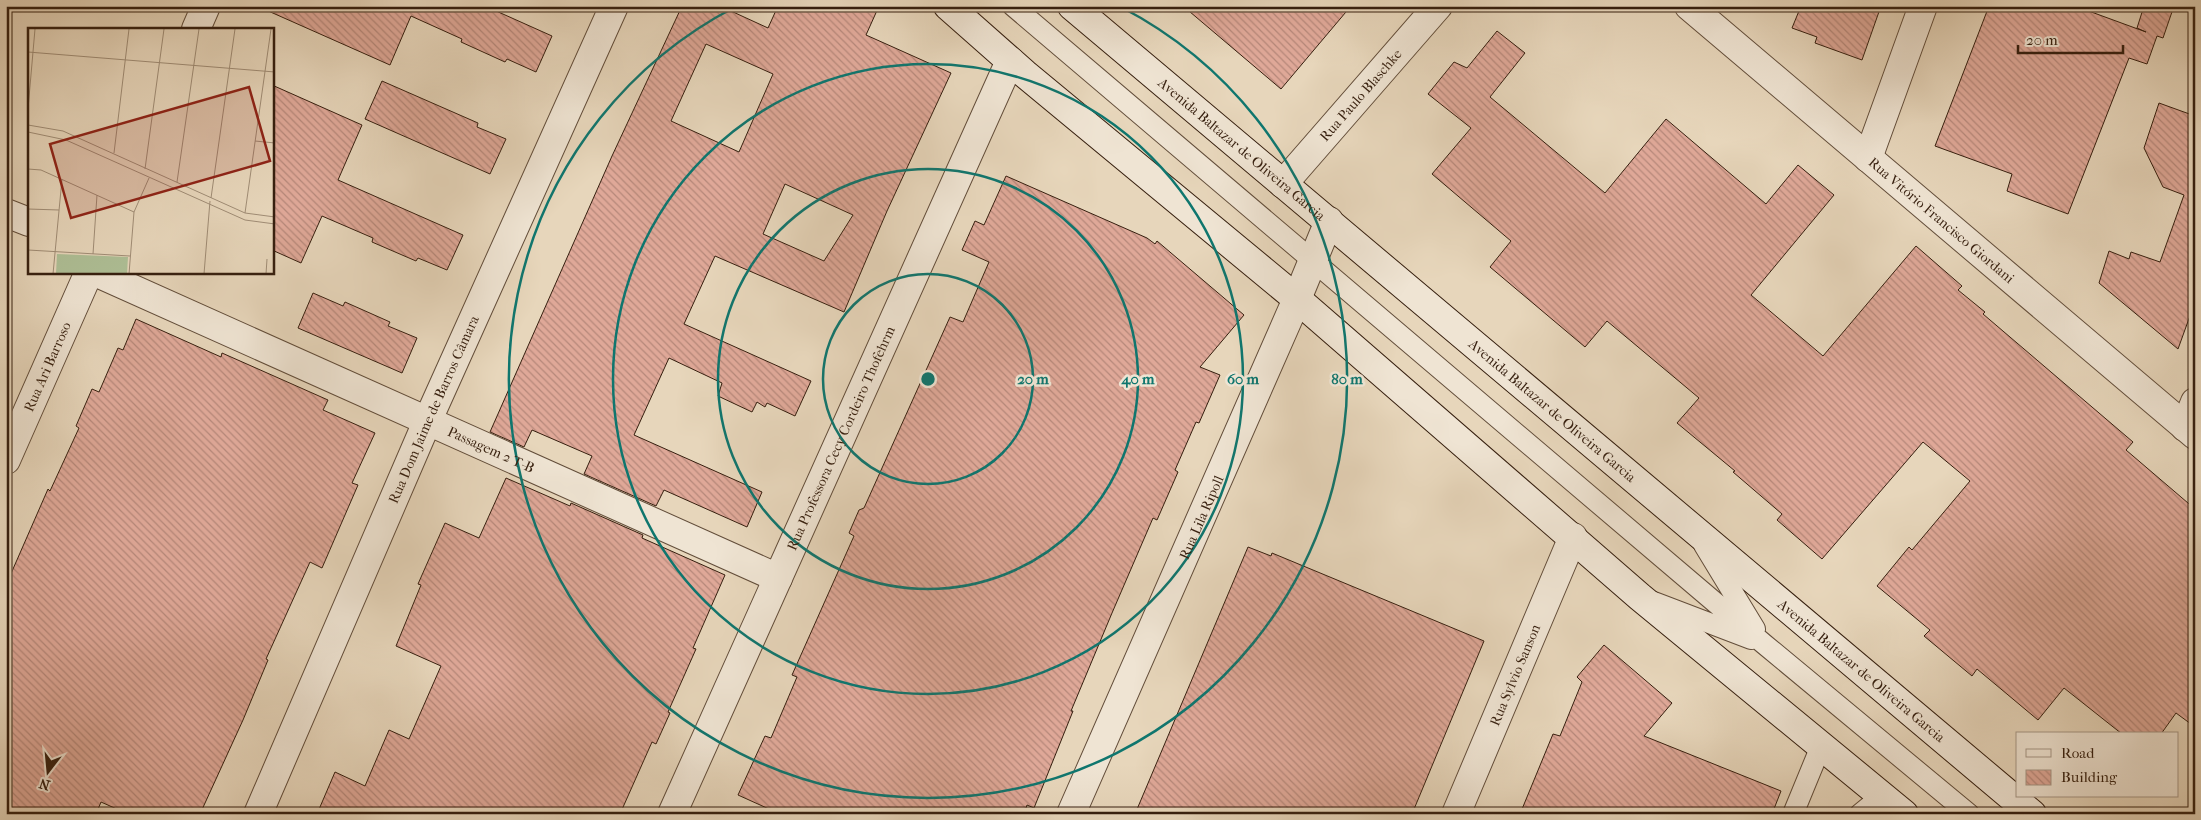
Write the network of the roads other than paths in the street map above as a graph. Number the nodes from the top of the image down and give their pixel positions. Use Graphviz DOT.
graph roads {
  1 [pos="206,6"];
  2 [pos="614,6"];
  3 [pos="948,6"];
  4 [pos="1014,6"];
  5 [pos="1072,6"];
  6 [pos="1438,6"];
  7 [pos="1689,6"];
  8 [pos="1923,6"];
  9 [pos="196,28"];
  10 [pos="1010,61"];
  11 [pos="1868,158"];
  12 [pos="1283,184"];
  13 [pos="6,213"];
  14 [pos="1329,221"];
  15 [pos="28,222"];
  16 [pos="1313,260"];
  17 [pos="88,274"];
  18 [pos="99,274"];
  19 [pos="1297,299"];
  20 [pos="2192,421"];
  21 [pos="428,422"];
  22 [pos="6,460"];
  23 [pos="1697,532"];
  24 [pos="1573,537"];
  25 [pos="778,578"];
  26 [pos="1640,597"];
  27 [pos="1764,644"];
  28 [pos="1822,746"];
  29 [pos="1882,796"];
  30 [pos="258,814"];
  31 [pos="672,814"];
  32 [pos="1071,814"];
  33 [pos="1456,814"];
  34 [pos="1793,814"];
  35 [pos="1860,814"];
  36 [pos="1904,814"];
  37 [pos="1968,814"];
  38 [pos="2032,814"];
  1 -- 9 [label="street"];
  2 -- 21 [label="street, Rua Dom Jaime de Barros Câmara"];
  3 -- 10 [label="street"];
  4 -- 16 [label="lane"];
  5 -- 12 [label="street, Avenida Baltazar de Oliveira Garcia"];
  6 -- 12 [label="street, Rua Paulo Blaschke"];
  7 -- 11 [label="street, Rua Vitório Francisco Giordani"];
  8 -- 11 [label="street"];
  10 -- 19 [label="street"];
  10 -- 25 [label="street, Rua Professora Cecy Cordeiro Thofehrm"];
  11 -- 20 [label="street, Rua Vitório Francisco Giordani"];
  12 -- 14 [label="street, Avenida Baltazar de Oliveira Garcia"];
  13 -- 15 [label="street"];
  14 -- 16 [label="street, Rua Lila Ripoll"];
  14 -- 23 [label="street, Avenida Baltazar de Oliveira Garcia"];
  16 -- 19 [label="street, Rua Lila Ripoll"];
  16 -- 27 [label="lane"];
  17 -- 22 [label="street, Rua Ari Barroso"];
  18 -- 21 [label="street, Passagem 2 T-B"];
  19 -- 24 [label="street"];
  19 -- 32 [label="street, Rua Lila Ripoll"];
  21 -- 25 [label="street, Passagem 2 T-B"];
  21 -- 30 [label="street, Rua Dom Jaime de Barros Câmara"];
  23 -- 27 [label="lane"];
  23 -- 38 [label="street, Avenida Baltazar de Oliveira Garcia"];
  24 -- 26 [label="street"];
  24 -- 33 [label="street, Rua Sylvio Sanson"];
  25 -- 31 [label="street, Rua Professora Cecy Cordeiro Thofehrm"];
  26 -- 27 [label="lane"];
  26 -- 28 [label="street"];
  27 -- 37 [label="lane"];
  28 -- 29 [label="street"];
  28 -- 34 [label="lane"];
  29 -- 35 [label="lane"];
  29 -- 36 [label="street"];
}
